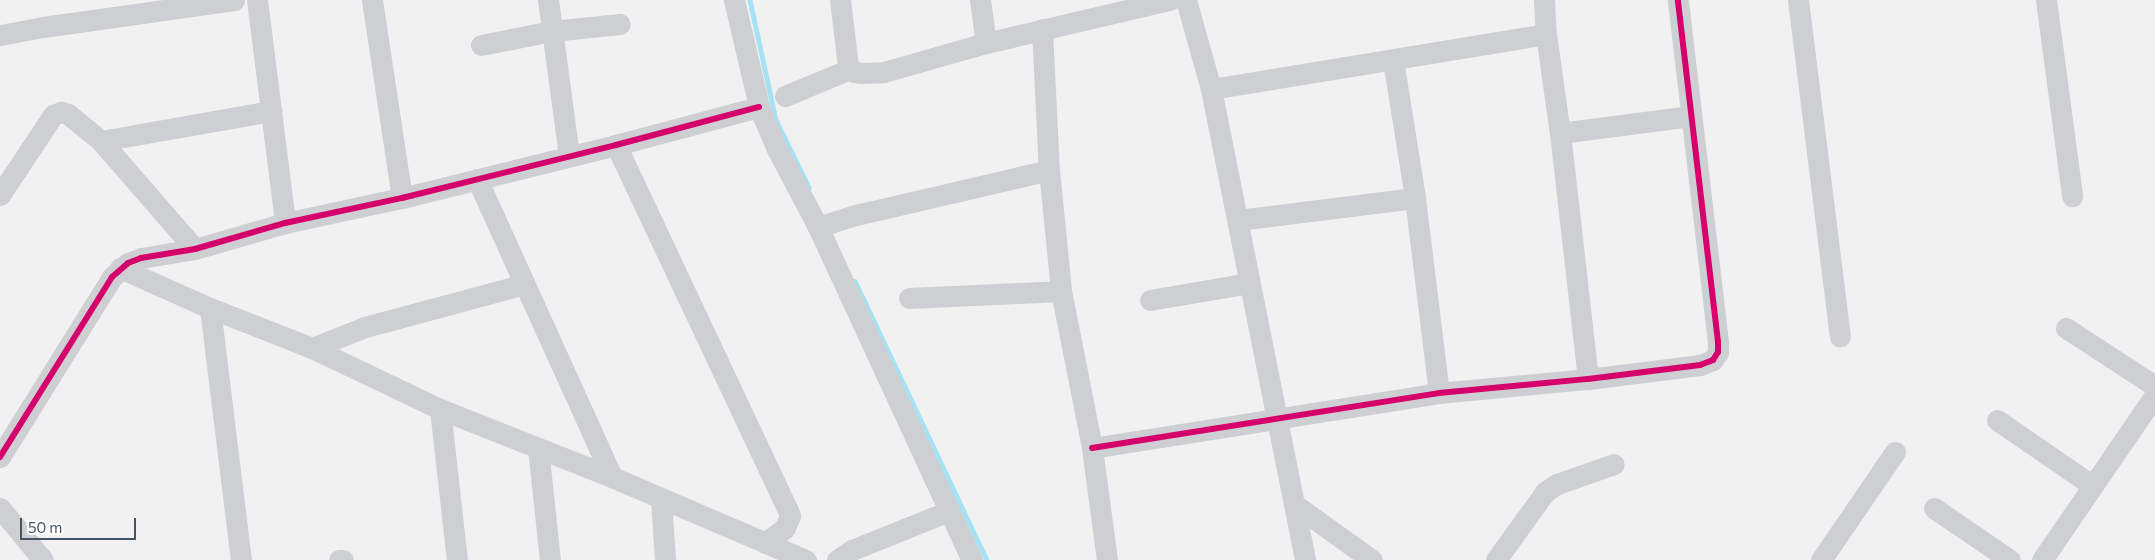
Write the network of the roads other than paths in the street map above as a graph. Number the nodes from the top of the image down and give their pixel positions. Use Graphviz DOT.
graph roads {
  1 [pos="234,0"];
  2 [pos="257,0"];
  3 [pos="372,0"];
  4 [pos="548,0"];
  5 [pos="734,0"];
  6 [pos="840,0"];
  7 [pos="980,0"];
  8 [pos="1170,0"];
  9 [pos="1186,0"];
  10 [pos="1544,0"];
  11 [pos="1678,0"];
  12 [pos="1798,0"];
  13 [pos="2046,0"];
  14 [pos="1119,6"];
  15 [pos="620,24"];
  16 [pos="1042,29"];
  17 [pos="552,31"];
  18 [pos="1546,34"];
  19 [pos="0,36"];
  20 [pos="986,43"];
  21 [pos="481,45"];
  22 [pos="1393,60"];
  23 [pos="850,69"];
  24 [pos="1211,89"];
  25 [pos="785,96"];
  26 [pos="758,106"];
  27 [pos="272,111"];
  28 [pos="1691,116"];
  29 [pos="1560,133"];
  30 [pos="101,141"];
  31 [pos="616,145"];
  32 [pos="569,155"];
  33 [pos="1049,170"];
  34 [pos="477,179"];
  35 [pos="0,195"];
  36 [pos="2072,196"];
  37 [pos="402,198"];
  38 [pos="1415,198"];
  39 [pos="1238,220"];
  40 [pos="285,223"];
  41 [pos="822,226"];
  42 [pos="195,249"];
  43 [pos="120,268"];
  44 [pos="1250,283"];
  45 [pos="524,284"];
  46 [pos="1061,291"];
  47 [pos="909,298"];
  48 [pos="1150,300"];
  49 [pos="210,308"];
  50 [pos="2066,328"];
  51 [pos="1840,336"];
  52 [pos="312,348"];
  53 [pos="1588,379"];
  54 [pos="2155,386"];
  55 [pos="1438,393"];
  56 [pos="2155,395"];
  57 [pos="440,409"];
  58 [pos="1276,418"];
  59 [pos="1997,420"];
  60 [pos="538,448"];
  61 [pos="1092,448"];
  62 [pos="1896,452"];
  63 [pos="0,457"];
  64 [pos="1614,464"];
  65 [pos="612,477"];
  66 [pos="2093,486"];
  67 [pos="661,499"];
  68 [pos="1294,504"];
  69 [pos="0,508"];
  70 [pos="1934,508"];
  71 [pos="950,511"];
  72 [pos="765,543"];
  73 [pos="1505,557"];
  74 [pos="43,560"];
  75 [pos="241,560"];
  76 [pos="457,560"];
  77 [pos="550,560"];
  78 [pos="665,560"];
  79 [pos="806,560"];
  80 [pos="837,560"];
  81 [pos="972,560"];
  82 [pos="1107,560"];
  83 [pos="1305,560"];
  84 [pos="1372,560"];
  85 [pos="1822,560"];
  86 [pos="2010,560"];
  87 [pos="2042,560"];
  1 -- 19 [label="street"];
  2 -- 27 [label="street"];
  3 -- 37 [label="street"];
  4 -- 17 [label="street"];
  5 -- 26 [label="street"];
  6 -- 23 [label="street"];
  7 -- 20 [label="street"];
  8 -- 14 [label="street"];
  9 -- 24 [label="street"];
  10 -- 18 [label="street"];
  11 -- 28 [label="street"];
  12 -- 51 [label="street"];
  13 -- 36 [label="street"];
  14 -- 16 [label="street"];
  15 -- 17 [label="street"];
  16 -- 20 [label="street"];
  16 -- 33 [label="street"];
  17 -- 21 [label="street"];
  17 -- 32 [label="street"];
  18 -- 22 [label="street"];
  18 -- 29 [label="street"];
  20 -- 23 [label="street"];
  22 -- 24 [label="street"];
  22 -- 38 [label="street"];
  23 -- 25 [label="street"];
  24 -- 39 [label="street"];
  26 -- 31 [label="street"];
  26 -- 41 [label="street"];
  27 -- 30 [label="street"];
  27 -- 40 [label="street"];
  28 -- 29 [label="street"];
  28 -- 53 [label="street"];
  29 -- 53 [label="street"];
  30 -- 35 [label="street"];
  30 -- 42 [label="street"];
  31 -- 32 [label="street"];
  31 -- 72 [label="street"];
  32 -- 34 [label="street"];
  33 -- 41 [label="street"];
  33 -- 46 [label="street"];
  34 -- 37 [label="street"];
  34 -- 45 [label="street"];
  37 -- 40 [label="street"];
  38 -- 39 [label="street"];
  38 -- 55 [label="street"];
  39 -- 44 [label="street"];
  40 -- 42 [label="street"];
  41 -- 71 [label="street"];
  42 -- 43 [label="street"];
  43 -- 49 [label="street"];
  43 -- 63 [label="street"];
  44 -- 48 [label="street"];
  44 -- 58 [label="street"];
  45 -- 52 [label="street"];
  45 -- 65 [label="street"];
  46 -- 47 [label="street"];
  46 -- 61 [label="street"];
  49 -- 52 [label="street"];
  49 -- 75 [label="street"];
  50 -- 54 [label="street"];
  52 -- 57 [label="street"];
  53 -- 55 [label="street"];
  55 -- 58 [label="street"];
  56 -- 66 [label="street"];
  57 -- 60 [label="street"];
  57 -- 76 [label="street"];
  58 -- 61 [label="street"];
  58 -- 68 [label="street"];
  59 -- 66 [label="street"];
  60 -- 65 [label="street"];
  60 -- 77 [label="street"];
  61 -- 82 [label="street"];
  62 -- 85 [label="street"];
  64 -- 73 [label="street"];
  65 -- 67 [label="street"];
  66 -- 87 [label="street"];
  67 -- 72 [label="street"];
  67 -- 78 [label="street"];
  68 -- 83 [label="street"];
  68 -- 84 [label="street"];
  69 -- 74 [label="street"];
  70 -- 86 [label="street"];
  71 -- 80 [label="street"];
  71 -- 81 [label="street"];
  72 -- 79 [label="street"];
}
